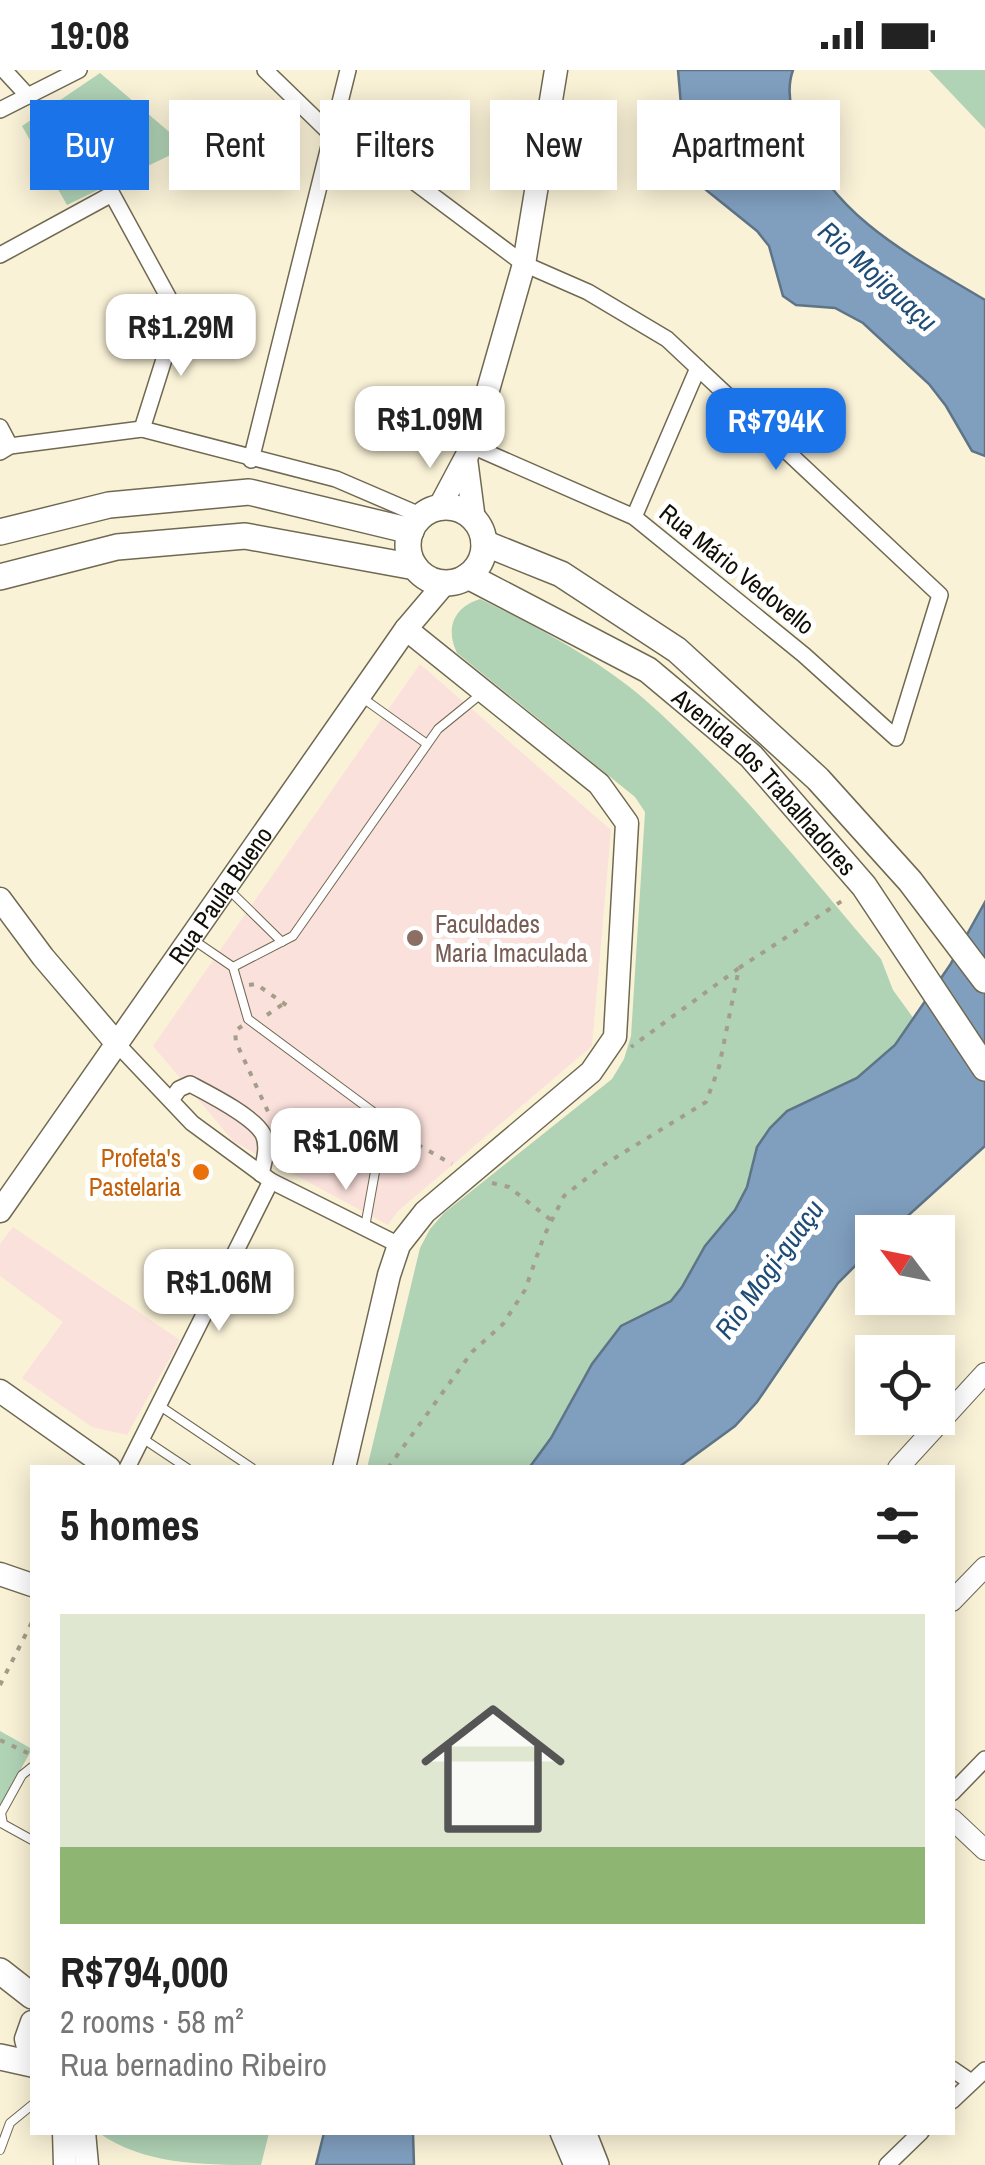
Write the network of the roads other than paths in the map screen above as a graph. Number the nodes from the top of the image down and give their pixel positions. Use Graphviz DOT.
graph roads {
  1 [pos="4,70"];
  2 [pos="79,70"];
  3 [pos="265,70"];
  4 [pos="348,70"];
  5 [pos="556,70"];
  6 [pos="28,96"];
  7 [pos="340,100"];
  8 [pos="0,110"];
  9 [pos="320,124"];
  10 [pos="320,175"];
  11 [pos="425,190"];
  12 [pos="0,255"];
  13 [pos="524,264"];
  14 [pos="698,368"];
  15 [pos="0,427"];
  16 [pos="142,429"];
  17 [pos="5,449"];
  18 [pos="469,452"];
  19 [pos="251,460"];
  20 [pos="634,517"];
  21 [pos="424,518"];
  22 [pos="479,531"];
  23 [pos="0,532"];
  24 [pos="415,567"];
  25 [pos="0,577"];
  26 [pos="456,579"];
  27 [pos="406,629"];
  28 [pos="484,692"];
  29 [pos="360,696"];
  30 [pos="427,744"];
  31 [pos="227,888"];
  32 [pos="0,899"];
  33 [pos="192,939"];
  34 [pos="282,942"];
  35 [pos="234,966"];
  36 [pos="985,980"];
  37 [pos="118,1045"];
  38 [pos="985,1068"];
  39 [pos="170,1100"];
  40 [pos="266,1178"];
  41 [pos="0,1211"];
  42 [pos="365,1227"];
  43 [pos="400,1245"];
  44 [pos="985,1373"];
  45 [pos="0,1391"];
  46 [pos="158,1405"];
  47 [pos="142,1438"];
  48 [pos="105,1465"];
  49 [pos="128,1465"];
  50 [pos="183,1465"];
  51 [pos="248,1465"];
  52 [pos="345,1465"];
  53 [pos="901,1465"];
  54 [pos="985,1566"];
  55 [pos="0,1574"];
  56 [pos="30,1585"];
  57 [pos="955,1598"];
  58 [pos="985,1759"];
  59 [pos="30,1769"];
  60 [pos="955,1790"];
  61 [pos="955,1822"];
  62 [pos="30,1839"];
  63 [pos="985,1850"];
  64 [pos="0,1971"];
  65 [pos="30,1994"];
  66 [pos="30,2028"];
  67 [pos="30,2055"];
  68 [pos="0,2057"];
  69 [pos="30,2063"];
  70 [pos="985,2070"];
  71 [pos="955,2072"];
  72 [pos="971,2082"];
  73 [pos="955,2097"];
  74 [pos="30,2106"];
  75 [pos="66,2135"];
  76 [pos="84,2135"];
  77 [pos="564,2135"];
  78 [pos="585,2135"];
  79 [pos="919,2135"];
  80 [pos="0,2150"];
  81 [pos="905,2159"];
  82 [pos="86,2164"];
  83 [pos="576,2165"];
  84 [pos="596,2165"];
  85 [pos="887,2165"];
  1 -- 6 [label="street"];
  2 -- 6 [label="street"];
  3 -- 9 [label="street"];
  4 -- 7 [label="street"];
  5 -- 13 [label="main road"];
  6 -- 8 [label="street"];
  10 -- 19 [label="street"];
  11 -- 13 [label="street"];
  12 -- 16 [label="street"];
  13 -- 14 [label="street"];
  13 -- 18 [label="main road"];
  14 -- 20 [label="street"];
  14 -- 20 [label="street, Rua Mário Vedovello"];
  15 -- 17 [label="street"];
  16 -- 17 [label="street"];
  16 -- 19 [label="street"];
  18 -- 20 [label="street, Rua Mário Vedovello"];
  18 -- 21 [label="main road"];
  18 -- 22 [label="main road"];
  19 -- 21 [label="street"];
  21 -- 22 [label="main road"];
  21 -- 23 [label="main road"];
  21 -- 24 [label="main road"];
  22 -- 26 [label="main road, Rua Paula Bueno"];
  22 -- 36 [label="main road, Avenida dos Trabalhadores"];
  24 -- 25 [label="main road"];
  24 -- 26 [label="main road"];
  26 -- 27 [label="main road, Rua Paula Bueno"];
  26 -- 38 [label="main road, Avenida dos Trabalhadores"];
  27 -- 28 [label="main road"];
  27 -- 29 [label="main road, Rua Paula Bueno"];
  28 -- 30 [label="lane"];
  28 -- 43 [label="main road"];
  29 -- 30 [label="lane"];
  29 -- 31 [label="main road, Rua Paula Bueno"];
  30 -- 34 [label="lane"];
  31 -- 33 [label="main road, Rua Paula Bueno"];
  31 -- 34 [label="lane"];
  32 -- 37 [label="main road"];
  33 -- 35 [label="lane"];
  33 -- 37 [label="main road, Rua Paula Bueno"];
  34 -- 35 [label="lane"];
  35 -- 42 [label="lane"];
  37 -- 39 [label="street"];
  37 -- 41 [label="main road, Rua Paula Bueno"];
  39 -- 40 [label="street"];
  39 -- 40 [label="street"];
  40 -- 42 [label="street"];
  40 -- 46 [label="street"];
  42 -- 43 [label="street"];
  43 -- 52 [label="main road"];
  44 -- 53 [label="street"];
  45 -- 48 [label="main road"];
  46 -- 47 [label="street"];
  46 -- 51 [label="lane"];
  47 -- 49 [label="street"];
  47 -- 50 [label="lane"];
  54 -- 57 [label="street"];
  55 -- 56 [label="main road"];
  58 -- 60 [label="street"];
  59 -- 62 [label="lane"];
  61 -- 63 [label="street"];
  64 -- 65 [label="main road"];
  66 -- 67 [label="main road"];
  68 -- 69 [label="main road"];
  70 -- 72 [label="street"];
  71 -- 72 [label="street"];
  72 -- 73 [label="street"];
  74 -- 80 [label="lane"];
  75 -- 82 [label="main road"];
  76 -- 82 [label="main road"];
  77 -- 83 [label="main road"];
  78 -- 84 [label="main road"];
  79 -- 81 [label="street"];
  81 -- 85 [label="street"];
}
